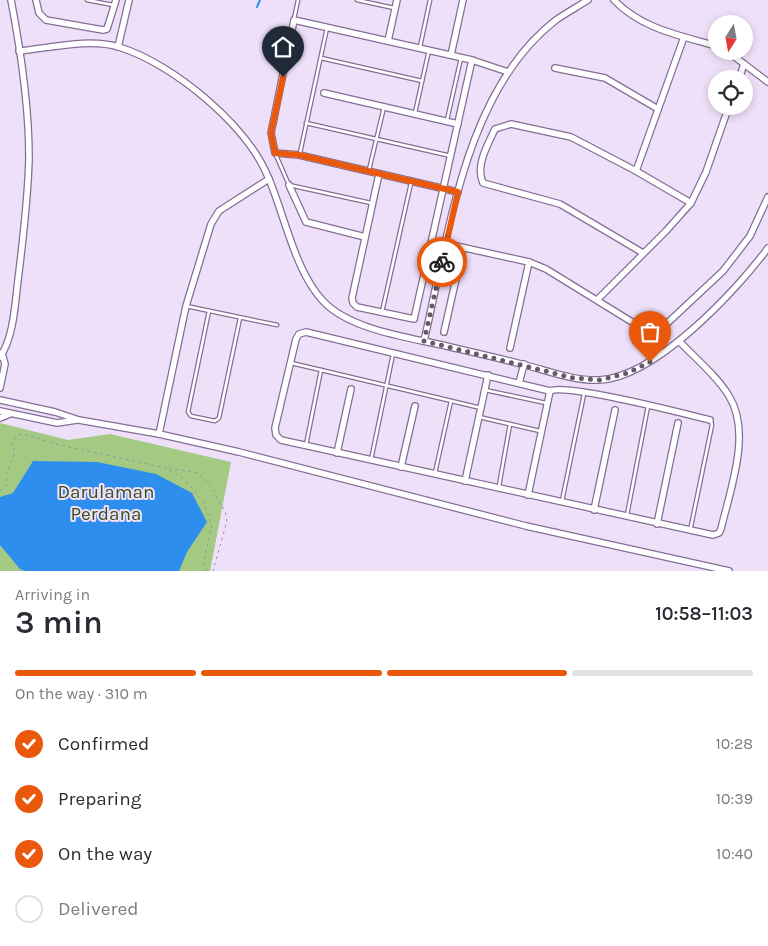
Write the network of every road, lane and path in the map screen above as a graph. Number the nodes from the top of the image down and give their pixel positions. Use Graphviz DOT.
graph roads {
  1 [pos="11,0"];
  2 [pos="36,0"];
  3 [pos="87,0"];
  4 [pos="129,0"];
  5 [pos="298,0"];
  6 [pos="356,0"];
  7 [pos="397,0"];
  8 [pos="430,0"];
  9 [pos="464,0"];
  10 [pos="588,0"];
  11 [pos="614,0"];
  12 [pos="115,3"];
  13 [pos="395,8"];
  14 [pos="294,20"];
  15 [pos="327,28"];
  16 [pos="684,37"];
  17 [pos="388,41"];
  18 [pos="708,44"];
  19 [pos="118,47"];
  20 [pos="420,48"];
  21 [pos="429,50"];
  22 [pos="19,51"];
  23 [pos="451,55"];
  24 [pos="321,58"];
  25 [pos="461,58"];
  26 [pos="472,60"];
  27 [pos="739,60"];
  28 [pos="744,64"];
  29 [pos="555,68"];
  30 [pos="742,70"];
  31 [pos="508,72"];
  32 [pos="422,81"];
  33 [pos="768,82"];
  34 [pos="324,93"];
  35 [pos="384,107"];
  36 [pos="658,108"];
  37 [pos="415,114"];
  38 [pos="726,115"];
  39 [pos="446,122"];
  40 [pos="306,123"];
  41 [pos="458,124"];
  42 [pos="376,140"];
  43 [pos="275,153"];
  44 [pos="299,155"];
  45 [pos="451,156"];
  46 [pos="369,171"];
  47 [pos="636,171"];
  48 [pos="380,174"];
  49 [pos="269,179"];
  50 [pos="412,181"];
  51 [pos="289,185"];
  52 [pos="444,188"];
  53 [pos="458,192"];
  54 [pos="768,197"];
  55 [pos="691,203"];
  56 [pos="373,204"];
  57 [pos="365,237"];
  58 [pos="446,244"];
  59 [pos="463,248"];
  60 [pos="768,248"];
  61 [pos="643,253"];
  62 [pos="530,262"];
  63 [pos="597,300"];
  64 [pos="186,306"];
  65 [pos="209,311"];
  66 [pos="382,313"];
  67 [pos="240,318"];
  68 [pos="278,325"];
  69 [pos="444,332"];
  70 [pos="424,341"];
  71 [pos="680,342"];
  72 [pos="510,348"];
  73 [pos="393,354"];
  74 [pos="1,355"];
  75 [pos="291,363"];
  76 [pos="524,364"];
  77 [pos="321,370"];
  78 [pos="488,375"];
  79 [pos="519,383"];
  80 [pos="387,386"];
  81 [pos="0,388"];
  82 [pos="351,389"];
  83 [pos="485,390"];
  84 [pos="550,390"];
  85 [pos="585,392"];
  86 [pos="0,400"];
  87 [pos="451,401"];
  88 [pos="547,404"];
  89 [pos="415,406"];
  90 [pos="648,406"];
  91 [pos="481,408"];
  92 [pos="615,410"];
  93 [pos="0,411"];
  94 [pos="12,414"];
  95 [pos="479,417"];
  96 [pos="0,418"];
  97 [pos="80,420"];
  98 [pos="710,420"];
  99 [pos="678,423"];
  100 [pos="510,424"];
  101 [pos="541,431"];
  102 [pos="160,434"];
  103 [pos="306,446"];
  104 [pos="337,453"];
  105 [pos="370,460"];
  106 [pos="401,467"];
  107 [pos="166,468"];
  108 [pos="434,474"];
  109 [pos="465,481"];
  110 [pos="499,488"];
  111 [pos="0,491"];
  112 [pos="528,495"];
  113 [pos="562,502"];
  114 [pos="594,510"];
  115 [pos="626,517"];
  116 [pos="658,524"];
  117 [pos="690,531"];
  118 [pos="207,571"];
  119 [pos="213,571"];
  120 [pos="728,571"];
  1 -- 22 [label="street"];
  2 -- 12 [label="street"];
  3 -- 12 [label="lane"];
  4 -- 19 [label="street"];
  5 -- 14 [label="lane"];
  6 -- 13 [label="lane"];
  7 -- 13 [label="street"];
  8 -- 20 [label="lane"];
  9 -- 23 [label="street"];
  10 -- 31 [label="street"];
  11 -- 16 [label="street"];
  13 -- 17 [label="street"];
  14 -- 15 [label="street"];
  14 -- 43 [label="street"];
  15 -- 17 [label="street"];
  15 -- 24 [label="lane"];
  16 -- 18 [label="street"];
  16 -- 36 [label="street"];
  17 -- 20 [label="street"];
  19 -- 22 [label="street"];
  19 -- 49 [label="street"];
  20 -- 21 [label="street"];
  21 -- 23 [label="street"];
  21 -- 32 [label="lane"];
  22 -- 74 [label="street"];
  23 -- 25 [label="street"];
  24 -- 32 [label="lane"];
  24 -- 40 [label="lane"];
  25 -- 26 [label="street"];
  25 -- 39 [label="lane"];
  26 -- 31 [label="street"];
  26 -- 41 [label="street"];
  27 -- 28 [label="street"];
  28 -- 30 [label="street"];
  28 -- 33 [label="street"];
  29 -- 36 [label="street"];
  31 -- 53 [label="street"];
  32 -- 37 [label="lane"];
  34 -- 35 [label="street"];
  35 -- 37 [label="street"];
  35 -- 42 [label="lane"];
  36 -- 47 [label="street"];
  37 -- 39 [label="street"];
  38 -- 55 [label="street"];
  39 -- 41 [label="street"];
  40 -- 42 [label="lane"];
  40 -- 44 [label="lane"];
  41 -- 45 [label="street"];
  42 -- 45 [label="lane"];
  42 -- 46 [label="lane"];
  43 -- 44 [label="street"];
  43 -- 51 [label="lane"];
  44 -- 46 [label="street"];
  45 -- 52 [label="street"];
  46 -- 48 [label="street"];
  47 -- 55 [label="street"];
  47 -- 61 [label="street"];
  48 -- 50 [label="street"];
  48 -- 56 [label="street"];
  49 -- 64 [label="street"];
  49 -- 70 [label="street"];
  50 -- 52 [label="street"];
  50 -- 66 [label="lane"];
  51 -- 56 [label="lane"];
  51 -- 57 [label="street"];
  52 -- 53 [label="street"];
  52 -- 66 [label="street"];
  53 -- 58 [label="street"];
  54 -- 63 [label="street"];
  55 -- 61 [label="street"];
  56 -- 57 [label="street"];
  57 -- 66 [label="street"];
  58 -- 59 [label="street"];
  58 -- 70 [label="street"];
  59 -- 62 [label="street"];
  59 -- 69 [label="street"];
  60 -- 71 [label="street"];
  61 -- 63 [label="street"];
  62 -- 63 [label="street"];
  62 -- 72 [label="street"];
  64 -- 65 [label="lane"];
  64 -- 102 [label="street"];
  65 -- 67 [label="lane"];
  65 -- 67 [label="lane"];
  67 -- 68 [label="lane"];
  70 -- 76 [label="street"];
  71 -- 76 [label="street"];
  71 -- 117 [label="street"];
  73 -- 75 [label="street"];
  73 -- 78 [label="street"];
  73 -- 80 [label="lane"];
  74 -- 81 [label="street"];
  75 -- 77 [label="lane"];
  75 -- 103 [label="street"];
  76 -- 79 [label="street"];
  77 -- 80 [label="lane"];
  77 -- 103 [label="lane"];
  78 -- 79 [label="street"];
  78 -- 83 [label="street"];
  79 -- 84 [label="street"];
  80 -- 87 [label="lane"];
  80 -- 105 [label="lane"];
  82 -- 104 [label="street"];
  83 -- 88 [label="lane"];
  83 -- 91 [label="street"];
  84 -- 85 [label="street"];
  84 -- 88 [label="street"];
  85 -- 90 [label="street"];
  85 -- 113 [label="lane"];
  86 -- 97 [label="street"];
  87 -- 91 [label="lane"];
  87 -- 108 [label="lane"];
  88 -- 101 [label="street"];
  89 -- 106 [label="street"];
  90 -- 98 [label="street"];
  90 -- 115 [label="lane"];
  91 -- 95 [label="street"];
  92 -- 114 [label="street"];
  93 -- 94 [label="street"];
  94 -- 96 [label="street"];
  94 -- 97 [label="street"];
  95 -- 100 [label="lane"];
  95 -- 109 [label="street"];
  97 -- 102 [label="street"];
  98 -- 117 [label="lane"];
  99 -- 116 [label="street"];
  100 -- 101 [label="lane"];
  100 -- 110 [label="lane"];
  101 -- 112 [label="street"];
  102 -- 120 [label="street"];
  103 -- 104 [label="street"];
  104 -- 105 [label="street"];
  105 -- 106 [label="street"];
  106 -- 108 [label="street"];
  107 -- 111 [label="path"];
  107 -- 118 [label="path"];
  107 -- 119 [label="path"];
  108 -- 109 [label="street"];
  109 -- 110 [label="street"];
  110 -- 112 [label="street"];
  112 -- 113 [label="street"];
  113 -- 114 [label="street"];
  114 -- 115 [label="street"];
  115 -- 116 [label="street"];
  116 -- 117 [label="street"];
}
